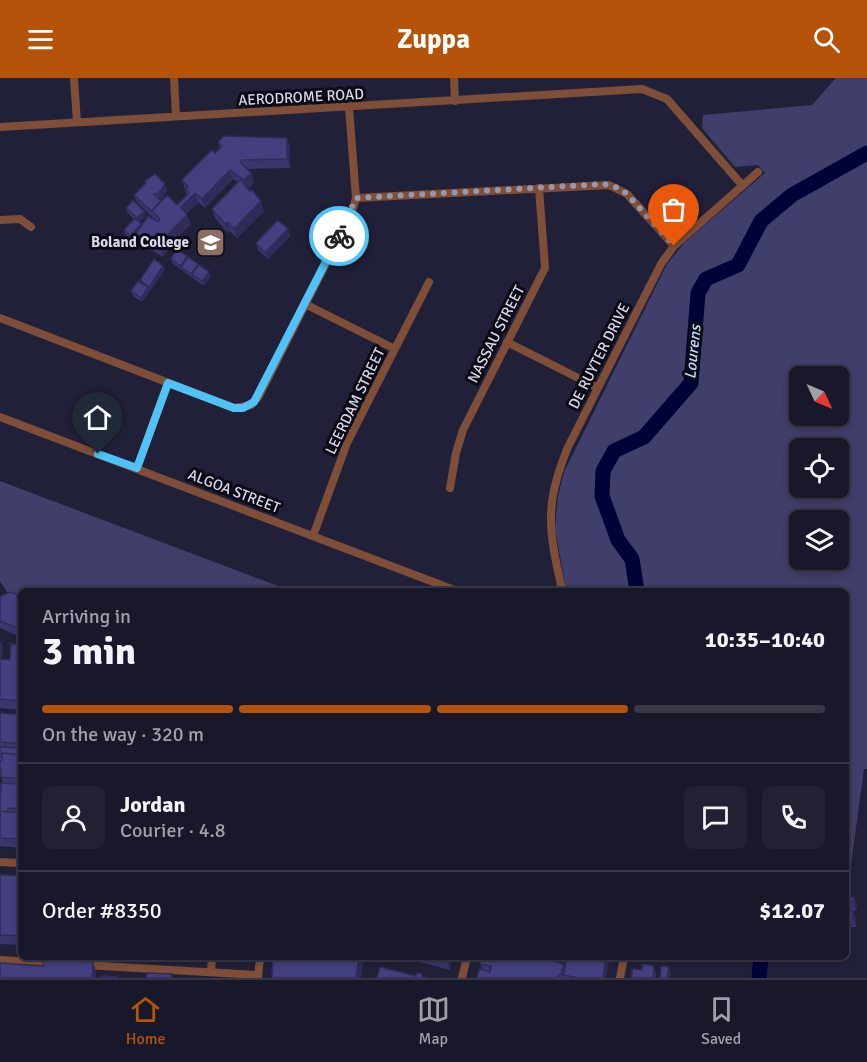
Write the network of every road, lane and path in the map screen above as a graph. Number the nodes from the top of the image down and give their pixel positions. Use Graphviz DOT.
graph roads {
  1 [pos="74,78"];
  2 [pos="174,78"];
  3 [pos="454,78"];
  4 [pos="455,101"];
  5 [pos="350,108"];
  6 [pos="176,116"];
  7 [pos="77,122"];
  8 [pos="0,127"];
  9 [pos="758,171"];
  10 [pos="742,185"];
  11 [pos="539,188"];
  12 [pos="356,198"];
  13 [pos="0,220"];
  14 [pos="31,227"];
  15 [pos="674,246"];
  16 [pos="429,282"];
  17 [pos="305,304"];
  18 [pos="0,318"];
  19 [pos="507,342"];
  20 [pos="395,350"];
  21 [pos="168,383"];
  22 [pos="598,388"];
  23 [pos="0,417"];
  24 [pos="137,468"];
  25 [pos="450,488"];
  26 [pos="313,536"];
  27 [pos="450,588"];
  28 [pos="560,588"];
  29 [pos="0,862"];
  30 [pos="18,863"];
  31 [pos="0,960"];
  32 [pos="212,960"];
  33 [pos="260,960"];
  34 [pos="466,960"];
  35 [pos="623,960"];
  36 [pos="57,963"];
  37 [pos="80,965"];
  38 [pos="211,972"];
  39 [pos="258,977"];
  40 [pos="462,978"];
  41 [pos="620,978"];
  1 -- 7 [label="street"];
  2 -- 6 [label="street"];
  3 -- 4 [label="street"];
  4 -- 5 [label="street, AERODROME ROAD"];
  4 -- 10 [label="street, AERODROME ROAD"];
  5 -- 6 [label="street, AERODROME ROAD"];
  5 -- 12 [label="street"];
  6 -- 7 [label="street, AERODROME ROAD"];
  7 -- 8 [label="street, AERODROME ROAD"];
  9 -- 10 [label="street, DE RUYTER DRIVE"];
  10 -- 15 [label="street, DE RUYTER DRIVE"];
  11 -- 12 [label="street"];
  11 -- 15 [label="street"];
  11 -- 19 [label="street, NASSAU STREET"];
  12 -- 17 [label="street"];
  13 -- 14 [label="street"];
  15 -- 22 [label="street, DE RUYTER DRIVE"];
  16 -- 20 [label="street, LEERDAM STREET"];
  17 -- 20 [label="street"];
  17 -- 21 [label="street"];
  18 -- 21 [label="street"];
  19 -- 22 [label="street"];
  19 -- 25 [label="street, NASSAU STREET"];
  20 -- 26 [label="street, LEERDAM STREET"];
  21 -- 24 [label="street"];
  22 -- 28 [label="street, DE RUYTER DRIVE"];
  23 -- 24 [label="street, ALGOA STREET"];
  24 -- 26 [label="street, ALGOA STREET"];
  26 -- 27 [label="street, ALGOA STREET"];
  29 -- 30 [label="street"];
  31 -- 36 [label="street"];
  32 -- 38 [label="street"];
  33 -- 39 [label="street"];
  34 -- 40 [label="street"];
  35 -- 41 [label="street"];
  37 -- 38 [label="street"];
  38 -- 39 [label="street"];
}
